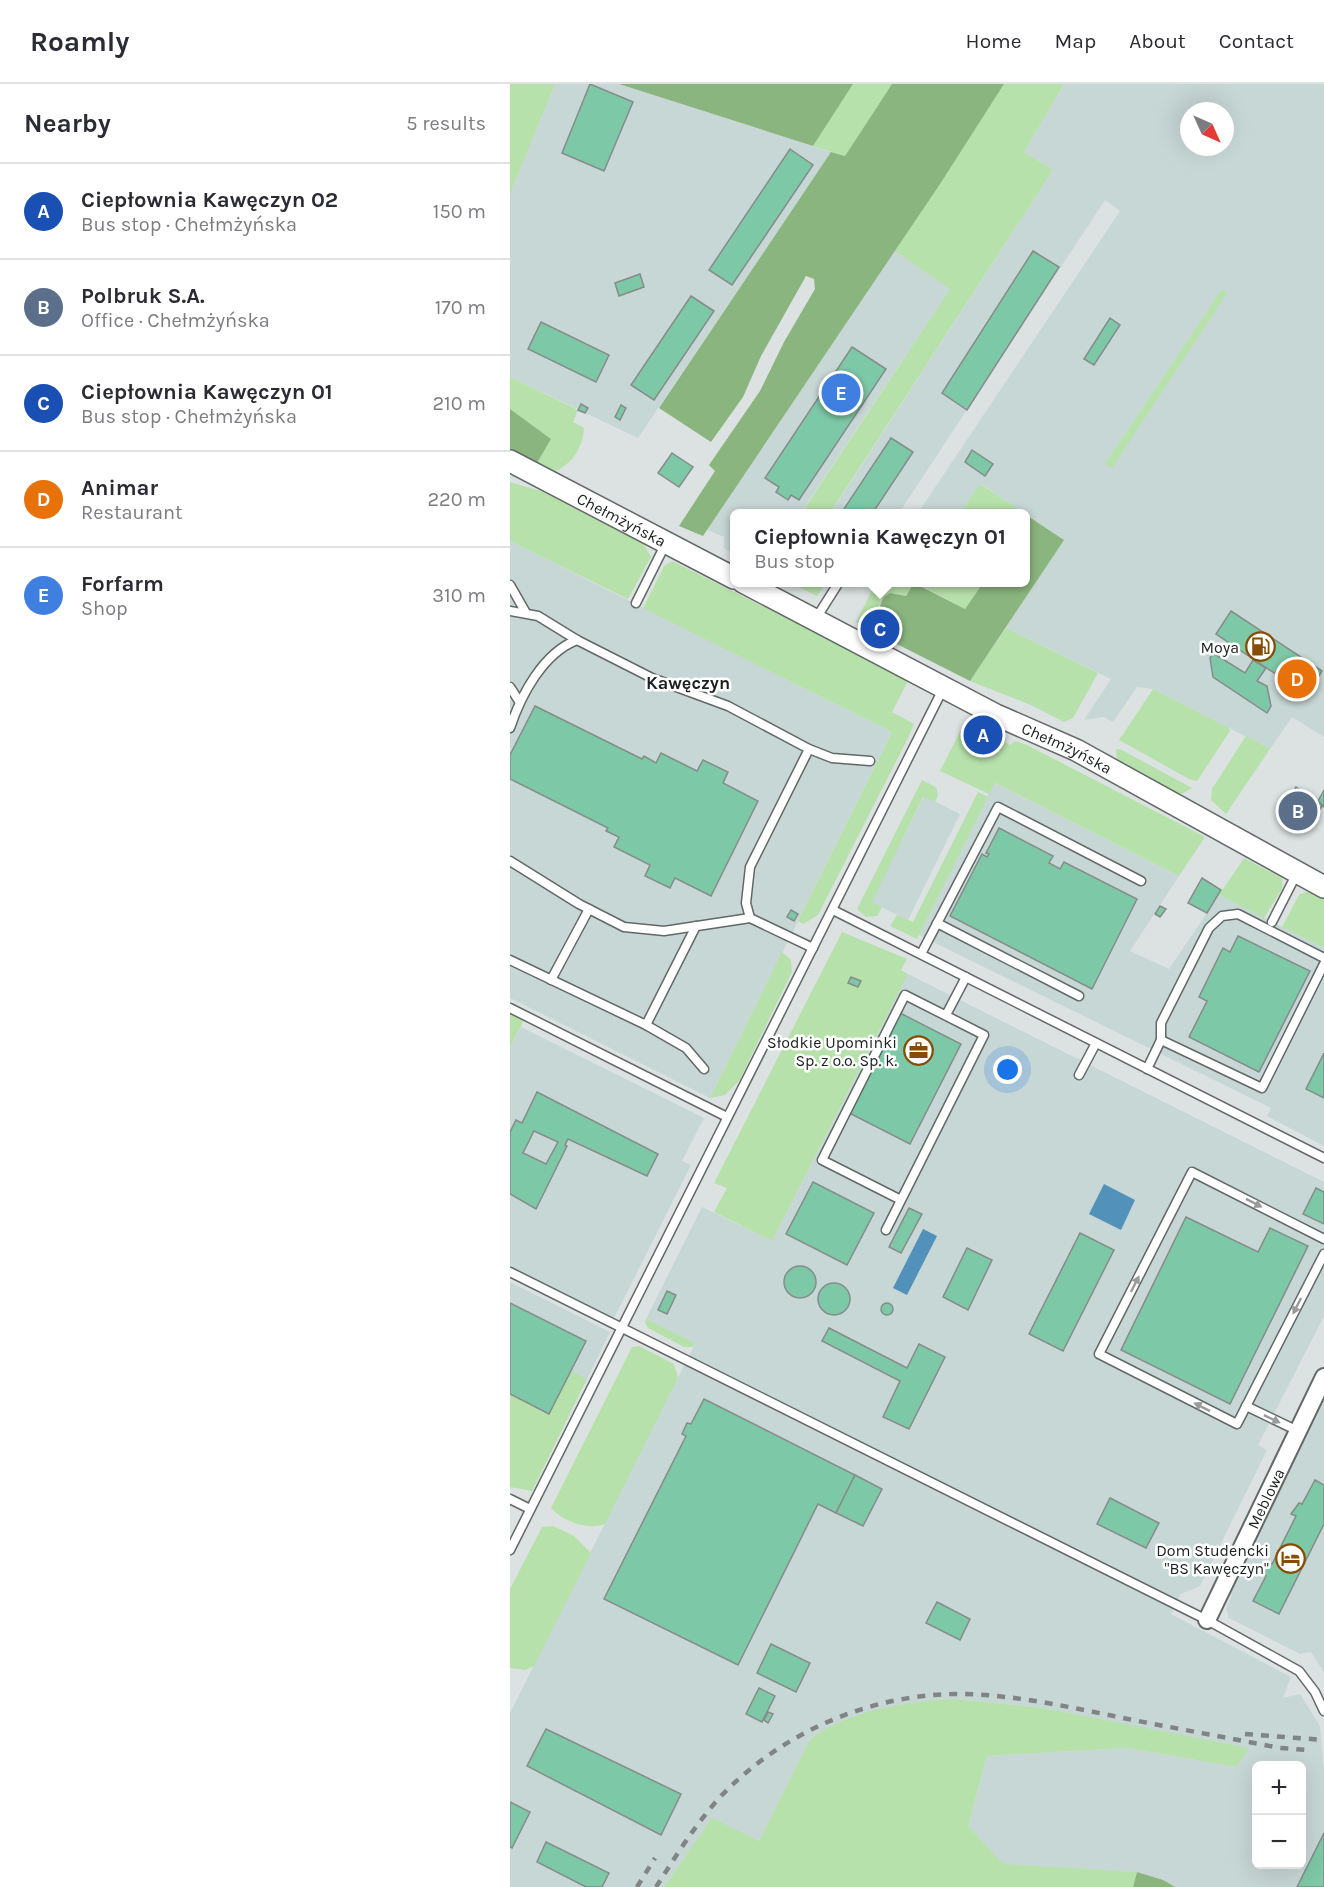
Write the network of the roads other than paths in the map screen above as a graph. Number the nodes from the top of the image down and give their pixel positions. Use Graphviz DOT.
graph roads {
  1 [pos="510,460"];
  2 [pos="666,542"];
  3 [pos="730,575"];
  4 [pos="510,585"];
  5 [pos="752,587"];
  6 [pos="836,587"];
  7 [pos="636,603"];
  8 [pos="510,611"];
  9 [pos="526,614"];
  10 [pos="814,620"];
  11 [pos="577,640"];
  12 [pos="510,687"];
  13 [pos="944,687"];
  14 [pos="519,701"];
  15 [pos="510,728"];
  16 [pos="809,749"];
  17 [pos="870,761"];
  18 [pos="510,861"];
  19 [pos="1297,873"];
  20 [pos="1141,881"];
  21 [pos="1324,887"];
  22 [pos="589,909"];
  23 [pos="833,910"];
  24 [pos="750,918"];
  25 [pos="1272,922"];
  26 [pos="937,923"];
  27 [pos="696,926"];
  28 [pos="813,948"];
  29 [pos="921,954"];
  30 [pos="1324,958"];
  31 [pos="510,960"];
  32 [pos="1324,964"];
  33 [pos="966,977"];
  34 [pos="551,980"];
  35 [pos="1079,996"];
  36 [pos="510,1008"];
  37 [pos="946,1016"];
  38 [pos="646,1025"];
  39 [pos="1161,1040"];
  40 [pos="1096,1043"];
  41 [pos="704,1069"];
  42 [pos="1147,1069"];
  43 [pos="1079,1075"];
  44 [pos="727,1117"];
  45 [pos="1324,1158"];
  46 [pos="901,1200"];
  47 [pos="886,1230"];
  48 [pos="1324,1239"];
  49 [pos="1324,1254"];
  50 [pos="510,1272"];
  51 [pos="620,1327"];
  52 [pos="1324,1377"];
  53 [pos="1246,1406"];
  54 [pos="1298,1431"];
  55 [pos="510,1499"];
  56 [pos="530,1509"];
  57 [pos="510,1550"];
  58 [pos="1207,1620"];
  59 [pos="1324,1711"];
  1 -- 2 [label="street, Chełmżyńska"];
  2 -- 3 [label="street, Chełmżyńska"];
  2 -- 7 [label="lane"];
  4 -- 9 [label="lane"];
  5 -- 10 [label="street, Chełmżyńska"];
  6 -- 10 [label="lane"];
  8 -- 9 [label="lane"];
  9 -- 11 [label="lane"];
  10 -- 13 [label="street, Chełmżyńska"];
  11 -- 14 [label="lane"];
  11 -- 16 [label="lane"];
  12 -- 14 [label="lane"];
  13 -- 19 [label="street, Chełmżyńska"];
  13 -- 23 [label="lane"];
  14 -- 15 [label="lane"];
  16 -- 17 [label="lane"];
  16 -- 24 [label="lane"];
  18 -- 22 [label="lane"];
  19 -- 21 [label="street, Chełmżyńska"];
  19 -- 25 [label="lane"];
  20 -- 26 [label="lane"];
  22 -- 27 [label="lane"];
  22 -- 34 [label="lane"];
  23 -- 28 [label="lane"];
  23 -- 29 [label="lane"];
  24 -- 27 [label="lane"];
  24 -- 28 [label="lane"];
  26 -- 29 [label="lane"];
  26 -- 35 [label="lane"];
  27 -- 38 [label="lane"];
  28 -- 44 [label="lane"];
  29 -- 33 [label="lane"];
  30 -- 39 [label="lane"];
  31 -- 34 [label="lane"];
  32 -- 39 [label="lane"];
  33 -- 37 [label="lane"];
  33 -- 40 [label="lane"];
  34 -- 38 [label="lane"];
  36 -- 44 [label="lane"];
  37 -- 46 [label="lane"];
  37 -- 46 [label="lane"];
  38 -- 41 [label="lane"];
  39 -- 42 [label="lane"];
  40 -- 42 [label="lane"];
  40 -- 43 [label="lane"];
  42 -- 45 [label="lane"];
  44 -- 51 [label="lane"];
  46 -- 47 [label="lane"];
  53 -- 48 [label="lane, one-way"];
  49 -- 53 [label="lane, one-way"];
  50 -- 51 [label="lane"];
  51 -- 56 [label="lane"];
  51 -- 58 [label="lane"];
  52 -- 54 [label="street, Meblowa"];
  53 -- 54 [label="lane, one-way"];
  54 -- 58 [label="street, Meblowa"];
  55 -- 56 [label="lane"];
  56 -- 57 [label="lane"];
  58 -- 59 [label="lane"];
}
